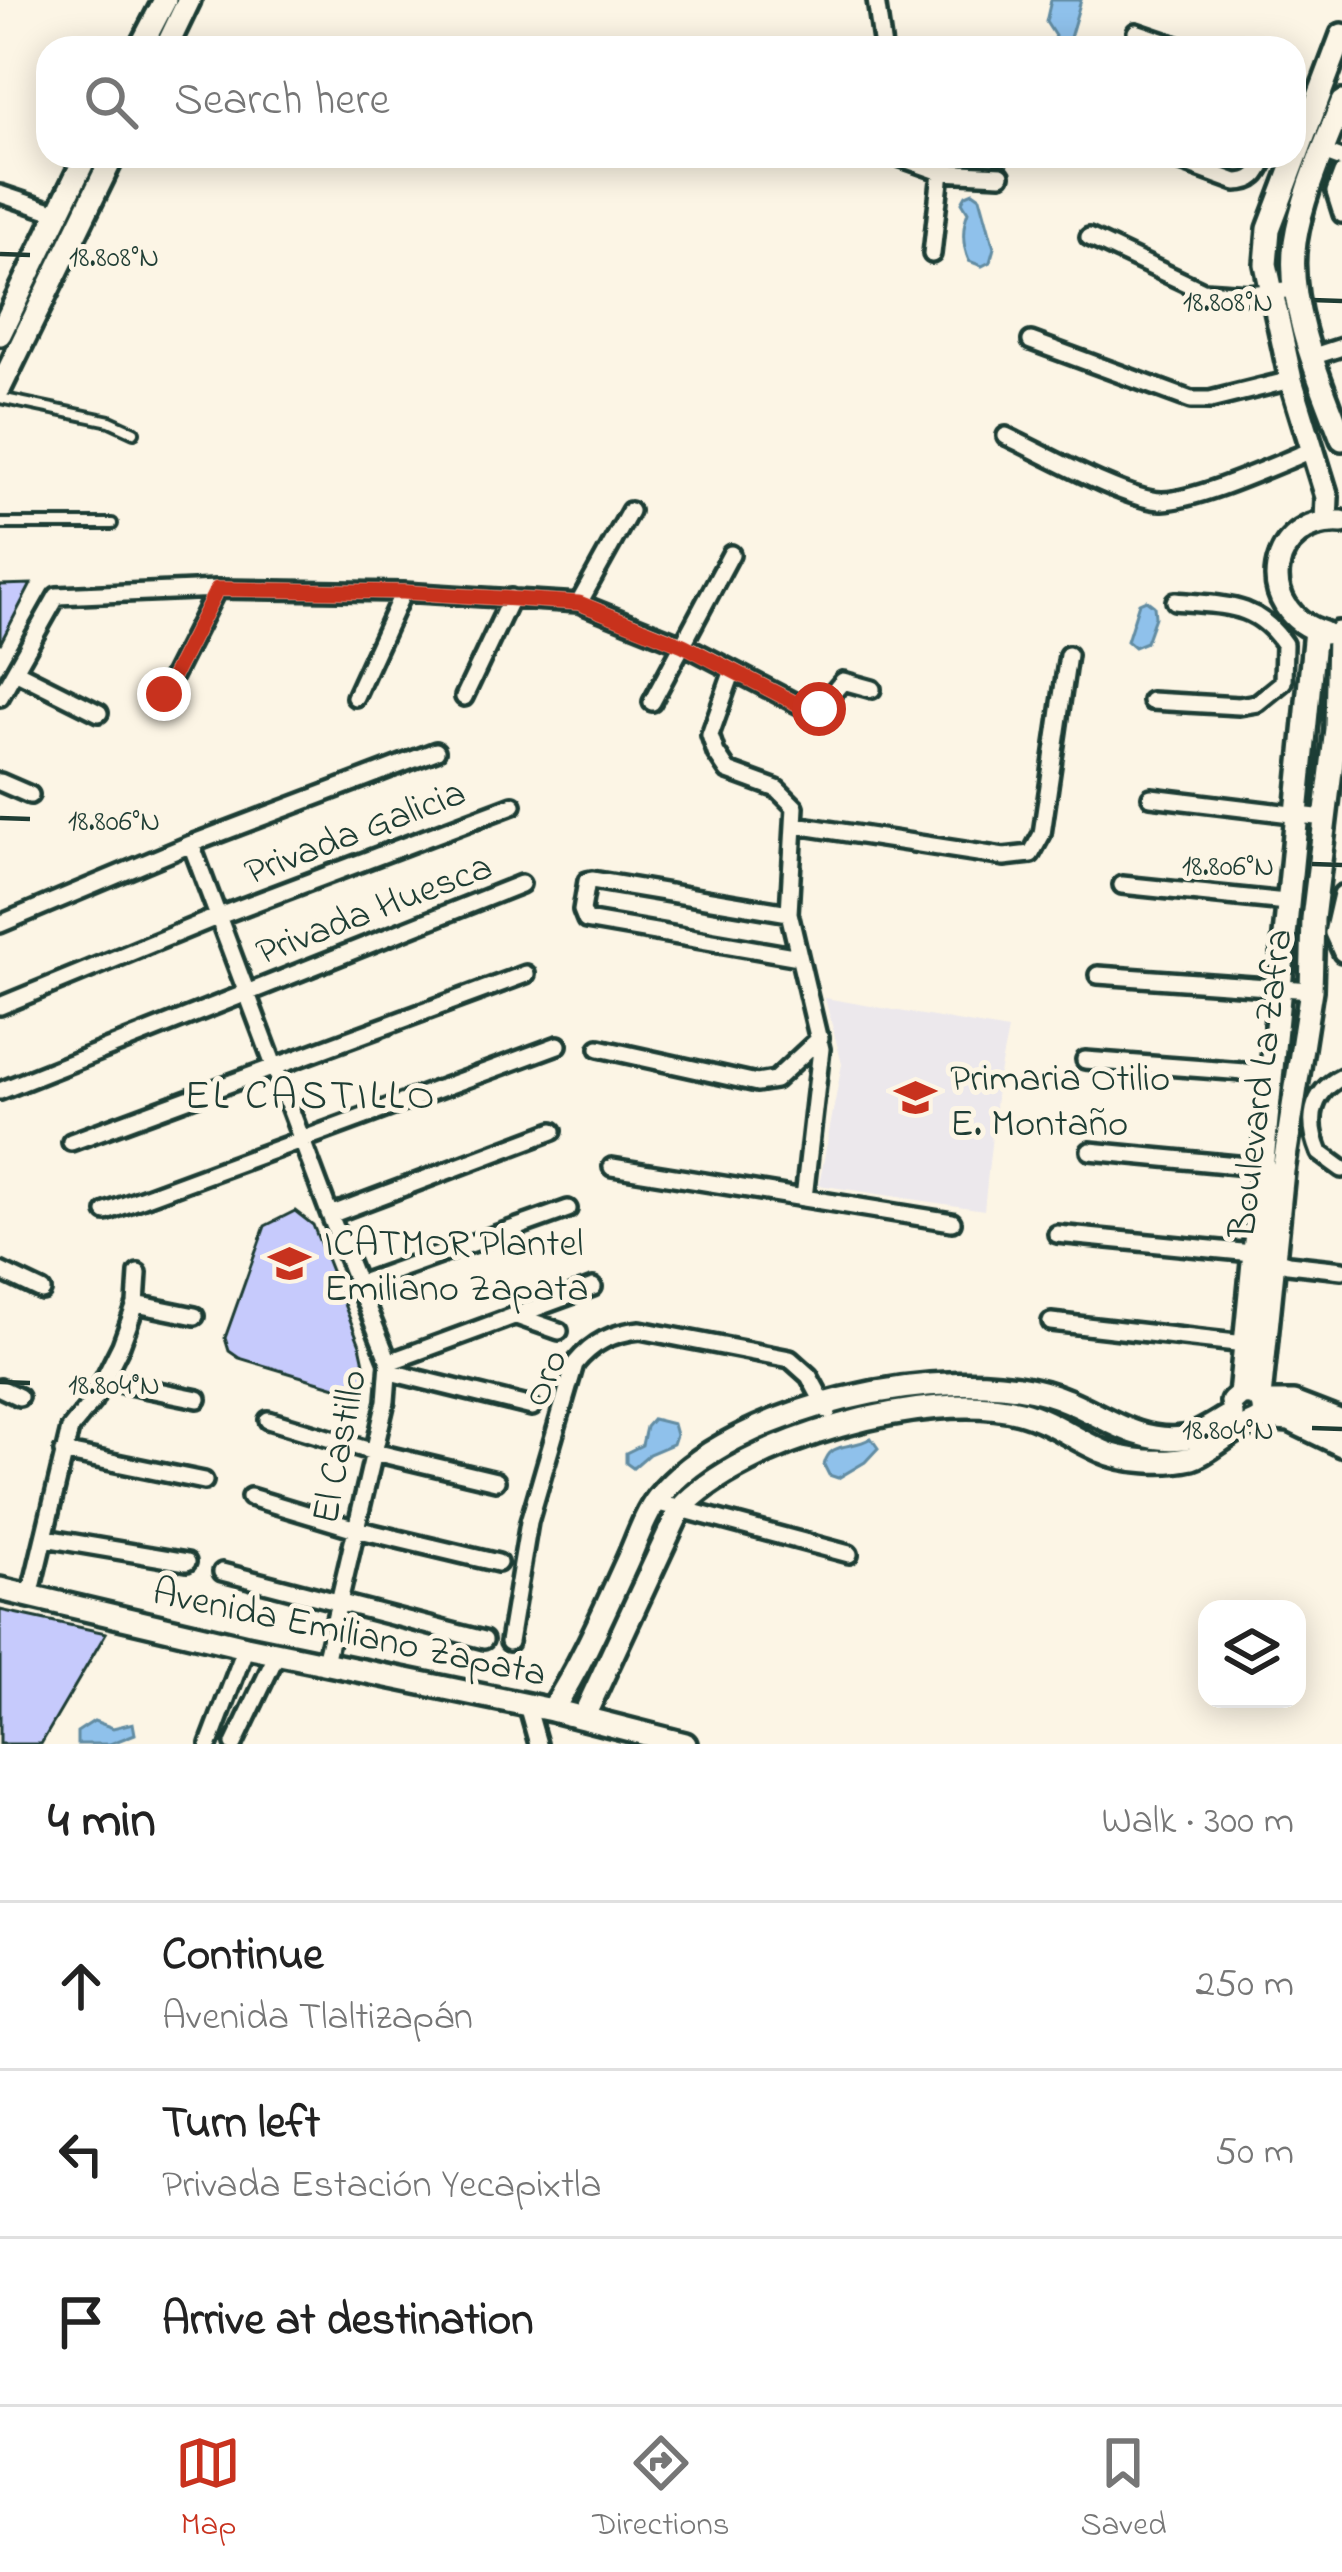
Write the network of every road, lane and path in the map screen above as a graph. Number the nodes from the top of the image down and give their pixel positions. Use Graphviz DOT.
graph roads {
  1 [pos="165,0"];
  2 [pos="190,0"];
  3 [pos="876,0"];
  4 [pos="1136,32"];
  5 [pos="1342,34"];
  6 [pos="146,36"];
  7 [pos="172,36"];
  8 [pos="881,36"];
  9 [pos="1148,36"];
  10 [pos="1342,102"];
  11 [pos="1315,151"];
  12 [pos="80,168"];
  13 [pos="107,168"];
  14 [pos="930,168"];
  15 [pos="1198,168"];
  16 [pos="1262,168"];
  17 [pos="1305,168"];
  18 [pos="941,172"];
  19 [pos="1342,172"];
  20 [pos="1001,175"];
  21 [pos="0,194"];
  22 [pos="57,213"];
  23 [pos="1342,214"];
  24 [pos="1089,237"];
  25 [pos="932,254"];
  26 [pos="1295,289"];
  27 [pos="1271,294"];
  28 [pos="8,298"];
  29 [pos="0,334"];
  30 [pos="1031,341"];
  31 [pos="1342,346"];
  32 [pos="1311,357"];
  33 [pos="1291,380"];
  34 [pos="0,388"];
  35 [pos="0,398"];
  36 [pos="134,432"];
  37 [pos="1006,436"];
  38 [pos="1342,439"];
  39 [pos="1315,449"];
  40 [pos="630,511"];
  41 [pos="1334,522"];
  42 [pos="0,524"];
  43 [pos="112,524"];
  44 [pos="731,554"];
  45 [pos="217,589"];
  46 [pos="403,592"];
  47 [pos="511,598"];
  48 [pos="1175,601"];
  49 [pos="579,603"];
  50 [pos="1332,632"];
  51 [pos="683,645"];
  52 [pos="1068,655"];
  53 [pos="1286,667"];
  54 [pos="1311,670"];
  55 [pos="15,671"];
  56 [pos="732,673"];
  57 [pos="872,689"];
  58 [pos="164,694"];
  59 [pos="0,697"];
  60 [pos="356,697"];
  61 [pos="464,697"];
  62 [pos="1150,700"];
  63 [pos="652,702"];
  64 [pos="99,713"];
  65 [pos="1339,729"];
  66 [pos="436,751"];
  67 [pos="0,782"];
  68 [pos="30,795"];
  69 [pos="1151,797"];
  70 [pos="513,805"];
  71 [pos="1295,817"];
  72 [pos="1324,818"];
  73 [pos="796,825"];
  74 [pos="191,844"];
  75 [pos="521,884"];
  76 [pos="1122,885"];
  77 [pos="1342,894"];
  78 [pos="1286,902"];
  79 [pos="789,913"];
  80 [pos="219,916"];
  81 [pos="1323,920"];
  82 [pos="0,924"];
  83 [pos="1342,953"];
  84 [pos="799,957"];
  85 [pos="526,974"];
  86 [pos="1098,975"];
  87 [pos="1280,988"];
  88 [pos="248,990"];
  89 [pos="1311,990"];
  90 [pos="0,1006"];
  91 [pos="820,1038"];
  92 [pos="558,1045"];
  93 [pos="599,1048"];
  94 [pos="1085,1060"];
  95 [pos="276,1066"];
  96 [pos="1271,1074"];
  97 [pos="1342,1077"];
  98 [pos="0,1091"];
  99 [pos="1302,1114"];
  100 [pos="553,1131"];
  101 [pos="302,1138"];
  102 [pos="71,1142"];
  103 [pos="1090,1151"];
  104 [pos="612,1167"];
  105 [pos="1272,1169"];
  106 [pos="1342,1169"];
  107 [pos="804,1198"];
  108 [pos="568,1209"];
  109 [pos="106,1212"];
  110 [pos="330,1215"];
  111 [pos="952,1222"];
  112 [pos="1058,1234"];
  113 [pos="1263,1257"];
  114 [pos="1342,1270"];
  115 [pos="0,1271"];
  116 [pos="138,1273"];
  117 [pos="358,1284"];
  118 [pos="592,1287"];
  119 [pos="42,1291"];
  120 [pos="136,1304"];
  121 [pos="195,1316"];
  122 [pos="519,1317"];
  123 [pos="1051,1322"];
  124 [pos="559,1331"];
  125 [pos="1245,1344"];
  126 [pos="390,1367"];
  127 [pos="104,1380"];
  128 [pos="0,1388"];
  129 [pos="19,1397"];
  130 [pos="198,1399"];
  131 [pos="823,1402"];
  132 [pos="532,1407"];
  133 [pos="1250,1409"];
  134 [pos="268,1420"];
  135 [pos="1342,1422"];
  136 [pos="836,1424"];
  137 [pos="1342,1445"];
  138 [pos="63,1452"];
  139 [pos="374,1452"];
  140 [pos="204,1481"];
  141 [pos="496,1481"];
  142 [pos="250,1497"];
  143 [pos="655,1502"];
  144 [pos="680,1509"];
  145 [pos="356,1529"];
  146 [pos="44,1538"];
  147 [pos="849,1554"];
  148 [pos="187,1562"];
  149 [pos="498,1563"];
  150 [pos="222,1572"];
  151 [pos="0,1589"];
  152 [pos="30,1596"];
  153 [pos="339,1606"];
  154 [pos="484,1640"];
  155 [pos="509,1642"];
  156 [pos="246,1647"];
  157 [pos="277,1654"];
  158 [pos="325,1662"];
  159 [pos="577,1670"];
  160 [pos="237,1675"];
  161 [pos="599,1680"];
  162 [pos="262,1683"];
  163 [pos="527,1705"];
  164 [pos="552,1710"];
  165 [pos="583,1718"];
  166 [pos="611,1735"];
  167 [pos="209,1744"];
  168 [pos="234,1744"];
  169 [pos="538,1744"];
  170 [pos="685,1744"];
  1 -- 6 [label="street"];
  2 -- 7 [label="street"];
  3 -- 8 [label="street"];
  4 -- 9 [label="street"];
  5 -- 11 [label="street"];
  10 -- 11 [label="street"];
  11 -- 26 [label="street"];
  12 -- 22 [label="street"];
  13 -- 34 [label="street"];
  14 -- 18 [label="street"];
  15 -- 16 [label="street"];
  17 -- 27 [label="street"];
  18 -- 20 [label="street"];
  18 -- 25 [label="street"];
  19 -- 23 [label="street"];
  21 -- 22 [label="street"];
  22 -- 28 [label="street"];
  24 -- 27 [label="street"];
  26 -- 27 [label="street"];
  26 -- 32 [label="street"];
  27 -- 33 [label="street"];
  28 -- 29 [label="street"];
  30 -- 33 [label="street"];
  31 -- 32 [label="street"];
  32 -- 38 [label="street"];
  33 -- 39 [label="street"];
  35 -- 36 [label="lane"];
  37 -- 39 [label="street"];
  39 -- 41 [label="street"];
  40 -- 49 [label="street"];
  41 -- 50 [label="street"];
  42 -- 43 [label="lane"];
  44 -- 51 [label="street"];
  45 -- 46 [label="street"];
  45 -- 55 [label="street"];
  45 -- 58 [label="street"];
  46 -- 47 [label="street"];
  46 -- 60 [label="street"];
  47 -- 49 [label="street"];
  47 -- 61 [label="street"];
  48 -- 53 [label="street"];
  49 -- 51 [label="street"];
  50 -- 54 [label="street, Boulevard La Zafra"];
  50 -- 65 [label="street, Boulevard La Zafra"];
  51 -- 56 [label="street"];
  51 -- 63 [label="street"];
  52 -- 73 [label="street"];
  53 -- 54 [label="street"];
  53 -- 62 [label="street"];
  54 -- 71 [label="street, Boulevard La Zafra"];
  55 -- 59 [label="street"];
  55 -- 64 [label="street"];
  56 -- 57 [label="street"];
  56 -- 73 [label="street"];
  65 -- 72 [label="street, Boulevard La Zafra"];
  66 -- 74 [label="street"];
  67 -- 68 [label="street"];
  69 -- 71 [label="street"];
  70 -- 80 [label="street, Privada Galicia"];
  71 -- 72 [label="street"];
  71 -- 78 [label="street, Boulevard La Zafra"];
  72 -- 81 [label="street, Boulevard La Zafra"];
  73 -- 79 [label="street"];
  74 -- 80 [label="street, El Castillo"];
  74 -- 82 [label="street"];
  75 -- 88 [label="street, Privada Huesca"];
  76 -- 78 [label="street"];
  77 -- 81 [label="street"];
  78 -- 87 [label="street, Boulevard La Zafra"];
  79 -- 84 [label="street"];
  79 -- 84 [label="street"];
  80 -- 88 [label="street, El Castillo"];
  80 -- 90 [label="street, Privada Galicia"];
  81 -- 83 [label="street"];
  81 -- 89 [label="street, Boulevard La Zafra"];
  84 -- 91 [label="street"];
  85 -- 95 [label="street"];
  86 -- 87 [label="street"];
  87 -- 89 [label="street"];
  87 -- 96 [label="street, Boulevard La Zafra"];
  88 -- 95 [label="street, El Castillo"];
  88 -- 98 [label="street, Privada Huesca"];
  89 -- 99 [label="street, Boulevard La Zafra"];
  91 -- 93 [label="street"];
  91 -- 107 [label="street"];
  92 -- 101 [label="street"];
  94 -- 96 [label="street"];
  95 -- 101 [label="street, El Castillo"];
  95 -- 102 [label="street"];
  96 -- 105 [label="street, Boulevard La Zafra"];
  97 -- 99 [label="street"];
  99 -- 105 [label="street, Boulevard La Zafra"];
  99 -- 106 [label="street"];
  100 -- 110 [label="street"];
  101 -- 109 [label="street"];
  101 -- 110 [label="street, El Castillo"];
  103 -- 105 [label="street"];
  104 -- 107 [label="street"];
  105 -- 113 [label="street, Boulevard La Zafra"];
  107 -- 111 [label="street"];
  108 -- 117 [label="street"];
  110 -- 117 [label="street, El Castillo"];
  112 -- 113 [label="street"];
  113 -- 114 [label="street"];
  113 -- 125 [label="street, Boulevard La Zafra"];
  113 -- 133 [label="street, Boulevard La Zafra"];
  115 -- 119 [label="street"];
  116 -- 120 [label="street"];
  117 -- 126 [label="street, El Castillo"];
  118 -- 122 [label="street"];
  120 -- 121 [label="street"];
  120 -- 127 [label="street"];
  122 -- 124 [label="street"];
  122 -- 126 [label="street"];
  123 -- 125 [label="street"];
  125 -- 133 [label="street, Boulevard La Zafra"];
  126 -- 132 [label="street"];
  126 -- 139 [label="street, El Castillo"];
  127 -- 130 [label="street"];
  127 -- 138 [label="street"];
  128 -- 129 [label="street"];
  131 -- 133 [label="street"];
  131 -- 136 [label="street, Oro"];
  131 -- 143 [label="street"];
  131 -- 155 [label="street, Oro"];
  133 -- 135 [label="street"];
  133 -- 136 [label="street"];
  133 -- 137 [label="street"];
  134 -- 139 [label="street"];
  136 -- 144 [label="street"];
  138 -- 140 [label="street"];
  138 -- 146 [label="street"];
  139 -- 141 [label="street"];
  139 -- 145 [label="street, El Castillo"];
  142 -- 145 [label="street"];
  143 -- 144 [label="street"];
  143 -- 159 [label="street"];
  144 -- 147 [label="street"];
  144 -- 161 [label="street"];
  145 -- 149 [label="street"];
  145 -- 153 [label="street, El Castillo"];
  146 -- 148 [label="street"];
  146 -- 152 [label="street"];
  150 -- 153 [label="street"];
  151 -- 152 [label="street, Avenida Emiliano Zapata"];
  152 -- 156 [label="street, Avenida Emiliano Zapata"];
  153 -- 154 [label="street"];
  153 -- 158 [label="street, El Castillo"];
  156 -- 157 [label="street, Avenida Emiliano Zapata"];
  156 -- 160 [label="street"];
  157 -- 158 [label="street, Avenida Emiliano Zapata"];
  157 -- 162 [label="street"];
  158 -- 163 [label="street, Avenida Emiliano Zapata"];
  159 -- 161 [label="street"];
  159 -- 164 [label="street"];
  160 -- 162 [label="street"];
  160 -- 167 [label="street"];
  161 -- 165 [label="street"];
  162 -- 168 [label="street"];
  163 -- 164 [label="street, Avenida Emiliano Zapata"];
  163 -- 169 [label="street"];
  164 -- 165 [label="street, Avenida Emiliano Zapata"];
  165 -- 166 [label="street, Avenida Emiliano Zapata"];
  166 -- 170 [label="street, Avenida Emiliano Zapata"];
}
